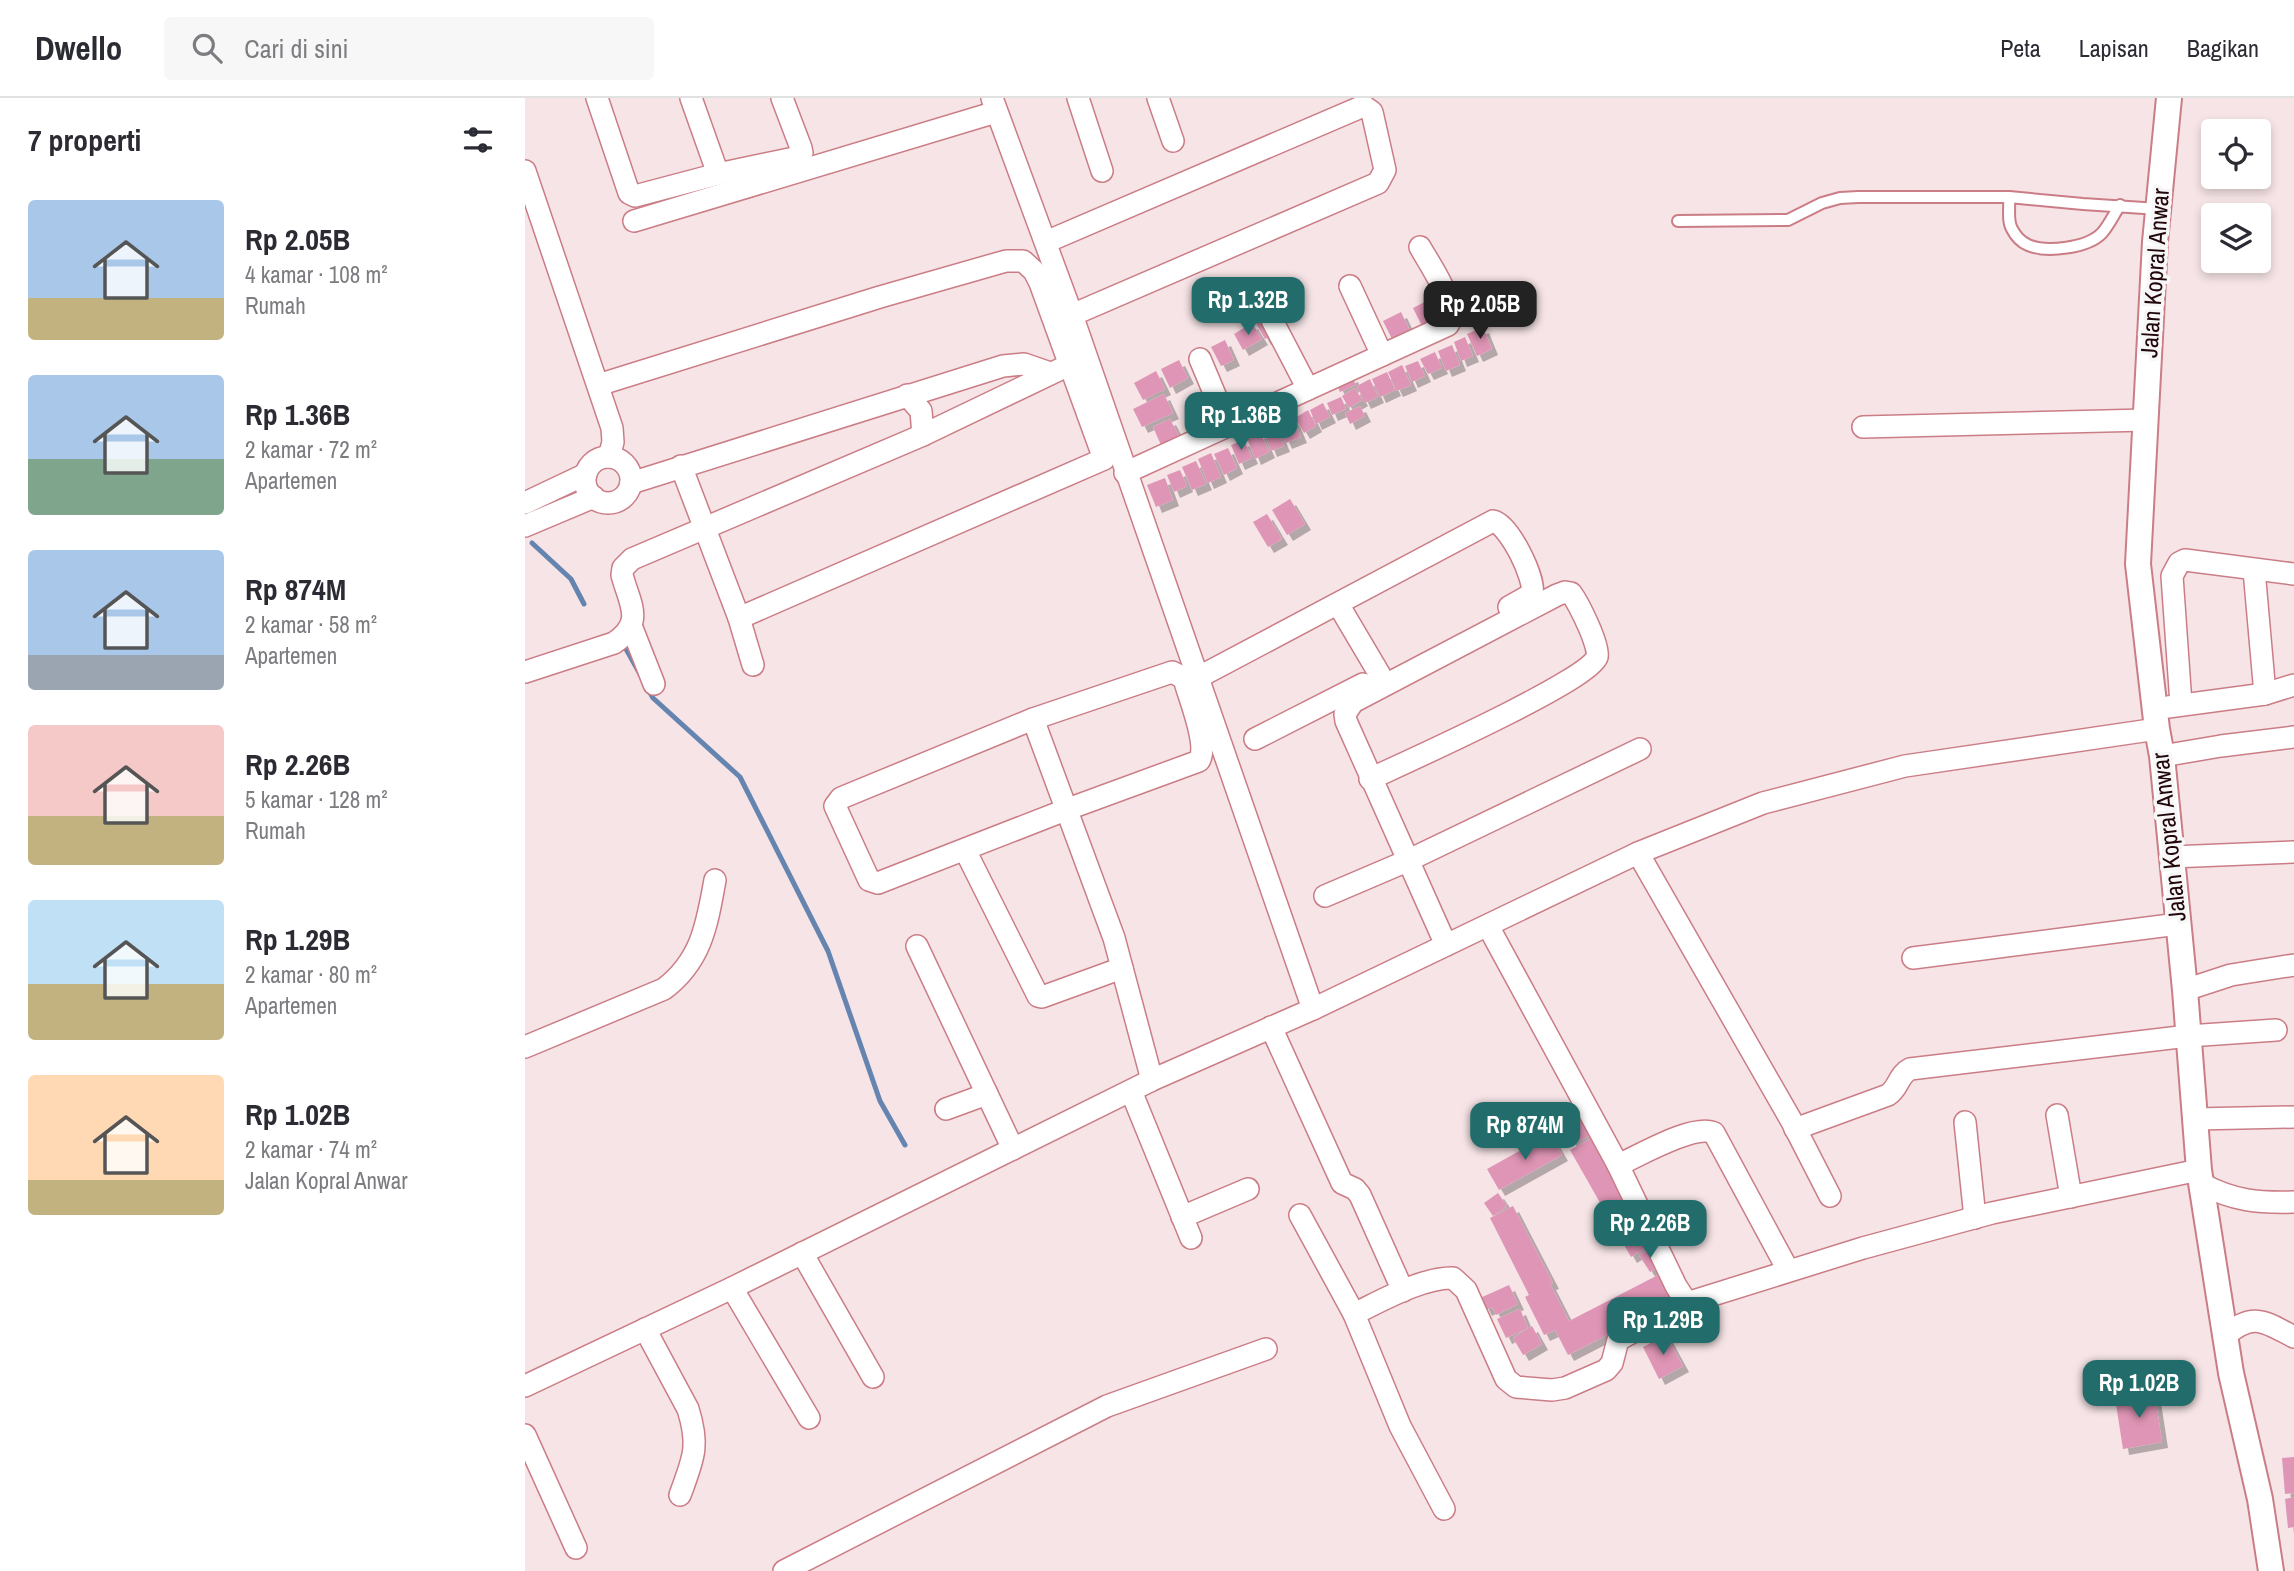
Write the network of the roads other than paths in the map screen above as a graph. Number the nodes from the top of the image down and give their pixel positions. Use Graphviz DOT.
graph roads {
  1 [pos="597,98"];
  2 [pos="691,98"];
  3 [pos="782,98"];
  4 [pos="1078,98"];
  5 [pos="1158,98"];
  6 [pos="2169,98"];
  7 [pos="994,105"];
  8 [pos="1173,141"];
  9 [pos="525,171"];
  10 [pos="1102,171"];
  11 [pos="718,174"];
  12 [pos="2010,197"];
  13 [pos="2120,205"];
  14 [pos="2159,209"];
  15 [pos="634,221"];
  16 [pos="1678,221"];
  17 [pos="1046,242"];
  18 [pos="1420,247"];
  19 [pos="1350,286"];
  20 [pos="1072,314"];
  21 [pos="1272,320"];
  22 [pos="1382,355"];
  23 [pos="1200,359"];
  24 [pos="1060,369"];
  25 [pos="598,385"];
  26 [pos="1308,389"];
  27 [pos="907,395"];
  28 [pos="2146,420"];
  29 [pos="1228,426"];
  30 [pos="1863,427"];
  31 [pos="923,435"];
  32 [pos="609,457"];
  33 [pos="681,466"];
  34 [pos="1125,473"];
  35 [pos="586,474"];
  36 [pos="631,483"];
  37 [pos="527,496"];
  38 [pos="594,497"];
  39 [pos="525,526"];
  40 [pos="705,529"];
  41 [pos="2254,570"];
  42 [pos="2294,574"];
  43 [pos="1338,604"];
  44 [pos="739,618"];
  45 [pos="632,628"];
  46 [pos="753,666"];
  47 [pos="525,672"];
  48 [pos="1380,675"];
  49 [pos="1199,677"];
  50 [pos="654,684"];
  51 [pos="2294,685"];
  52 [pos="2265,694"];
  53 [pos="2181,704"];
  54 [pos="1033,719"];
  55 [pos="2156,719"];
  56 [pos="2294,737"];
  57 [pos="1255,739"];
  58 [pos="1640,749"];
  59 [pos="2162,756"];
  60 [pos="1370,779"];
  61 [pos="1068,808"];
  62 [pos="965,850"];
  63 [pos="2294,852"];
  64 [pos="1638,853"];
  65 [pos="2171,857"];
  66 [pos="1407,861"];
  67 [pos="715,880"];
  68 [pos="1325,896"];
  69 [pos="2178,924"];
  70 [pos="1488,926"];
  71 [pos="1446,945"];
  72 [pos="917,946"];
  73 [pos="1913,958"];
  74 [pos="2294,965"];
  75 [pos="1122,968"];
  76 [pos="2186,990"];
  77 [pos="1313,1009"];
  78 [pos="1271,1027"];
  79 [pos="2276,1030"];
  80 [pos="2188,1036"];
  81 [pos="525,1047"];
  82 [pos="1152,1080"];
  83 [pos="1131,1091"];
  84 [pos="987,1094"];
  85 [pos="946,1109"];
  86 [pos="2057,1115"];
  87 [pos="2294,1118"];
  88 [pos="2195,1119"];
  89 [pos="1965,1122"];
  90 [pos="1795,1129"];
  91 [pos="1013,1149"];
  92 [pos="1618,1165"];
  93 [pos="2200,1177"];
  94 [pos="1248,1189"];
  95 [pos="1830,1196"];
  96 [pos="2071,1197"];
  97 [pos="2294,1202"];
  98 [pos="1300,1214"];
  99 [pos="1182,1216"];
  100 [pos="1975,1218"];
  101 [pos="1191,1238"];
  102 [pos="802,1253"];
  103 [pos="1788,1270"];
  104 [pos="732,1288"];
  105 [pos="1403,1291"];
  106 [pos="1687,1303"];
  107 [pos="1354,1314"];
  108 [pos="645,1329"];
  109 [pos="2225,1336"];
  110 [pos="2294,1338"];
  111 [pos="1266,1349"];
  112 [pos="873,1377"];
  113 [pos="525,1386"];
  114 [pos="809,1418"];
  115 [pos="525,1435"];
  116 [pos="680,1495"];
  117 [pos="1444,1509"];
  118 [pos="576,1548"];
  119 [pos="785,1571"];
  120 [pos="2271,1571"];
  1 -- 11 [label="street"];
  2 -- 11 [label="street"];
  3 -- 11 [label="street"];
  4 -- 10 [label="street"];
  5 -- 8 [label="street"];
  6 -- 14 [label="street, Jalan Kopral Anwar"];
  7 -- 15 [label="street"];
  7 -- 17 [label="street"];
  9 -- 25 [label="street"];
  12 -- 13 [label="lane"];
  12 -- 13 [label="lane"];
  12 -- 16 [label="lane"];
  13 -- 14 [label="lane"];
  14 -- 28 [label="street, Jalan Kopral Anwar"];
  17 -- 20 [label="street"];
  17 -- 20 [label="street"];
  18 -- 22 [label="street"];
  19 -- 22 [label="street"];
  20 -- 34 [label="street"];
  21 -- 26 [label="street"];
  22 -- 26 [label="street"];
  23 -- 29 [label="street"];
  24 -- 25 [label="street"];
  24 -- 27 [label="street"];
  24 -- 31 [label="street"];
  24 -- 44 [label="street"];
  25 -- 32 [label="street"];
  26 -- 29 [label="street"];
  27 -- 31 [label="street"];
  27 -- 33 [label="street"];
  28 -- 30 [label="street"];
  28 -- 55 [label="street, Jalan Kopral Anwar"];
  29 -- 34 [label="street"];
  31 -- 40 [label="street"];
  32 -- 35 [label="street"];
  32 -- 36 [label="street"];
  33 -- 36 [label="street"];
  33 -- 40 [label="street"];
  34 -- 49 [label="street"];
  35 -- 37 [label="street"];
  35 -- 38 [label="street"];
  36 -- 38 [label="street"];
  38 -- 39 [label="street"];
  40 -- 44 [label="street"];
  40 -- 45 [label="street"];
  41 -- 42 [label="street"];
  41 -- 52 [label="street"];
  41 -- 53 [label="street"];
  43 -- 48 [label="street"];
  43 -- 48 [label="street"];
  43 -- 49 [label="street"];
  44 -- 46 [label="street"];
  45 -- 47 [label="street"];
  45 -- 50 [label="street"];
  48 -- 57 [label="street"];
  49 -- 77 [label="street"];
  51 -- 52 [label="street"];
  52 -- 53 [label="street"];
  53 -- 55 [label="street"];
  54 -- 61 [label="street"];
  54 -- 61 [label="street"];
  54 -- 62 [label="street"];
  55 -- 59 [label="street, Jalan Kopral Anwar"];
  55 -- 64 [label="street"];
  56 -- 59 [label="street"];
  58 -- 66 [label="street"];
  59 -- 65 [label="street, Jalan Kopral Anwar"];
  60 -- 60 [label="street"];
  60 -- 66 [label="street"];
  61 -- 62 [label="street"];
  61 -- 75 [label="street"];
  62 -- 75 [label="street"];
  63 -- 65 [label="street"];
  64 -- 70 [label="street"];
  64 -- 90 [label="street"];
  65 -- 69 [label="street, Jalan Kopral Anwar"];
  66 -- 68 [label="street"];
  66 -- 71 [label="street"];
  67 -- 81 [label="street"];
  69 -- 73 [label="street"];
  69 -- 76 [label="street, Jalan Kopral Anwar"];
  70 -- 71 [label="street"];
  70 -- 92 [label="street"];
  71 -- 77 [label="street"];
  72 -- 84 [label="street"];
  74 -- 76 [label="street"];
  75 -- 82 [label="street"];
  76 -- 80 [label="street, Jalan Kopral Anwar"];
  77 -- 78 [label="street"];
  78 -- 82 [label="street"];
  78 -- 105 [label="street"];
  79 -- 80 [label="street"];
  80 -- 88 [label="street, Jalan Kopral Anwar"];
  80 -- 90 [label="street"];
  82 -- 83 [label="street"];
  83 -- 91 [label="street"];
  83 -- 99 [label="street"];
  84 -- 85 [label="street"];
  84 -- 91 [label="street"];
  86 -- 96 [label="street"];
  87 -- 88 [label="street"];
  88 -- 93 [label="street, Jalan Kopral Anwar"];
  89 -- 100 [label="street"];
  90 -- 95 [label="street"];
  91 -- 102 [label="street"];
  92 -- 103 [label="street"];
  92 -- 106 [label="street"];
  93 -- 96 [label="street"];
  93 -- 97 [label="street"];
  93 -- 109 [label="street, Jalan Kopral Anwar"];
  94 -- 99 [label="street"];
  96 -- 100 [label="street"];
  98 -- 107 [label="street"];
  99 -- 101 [label="street"];
  100 -- 103 [label="street"];
  102 -- 104 [label="street"];
  102 -- 112 [label="street"];
  103 -- 106 [label="street"];
  104 -- 108 [label="street"];
  104 -- 114 [label="street"];
  105 -- 106 [label="street"];
  105 -- 107 [label="street"];
  107 -- 117 [label="street"];
  108 -- 113 [label="street"];
  108 -- 116 [label="street"];
  109 -- 110 [label="street"];
  109 -- 120 [label="street, Jalan Kopral Anwar"];
  111 -- 119 [label="street"];
  115 -- 118 [label="street"];
}
